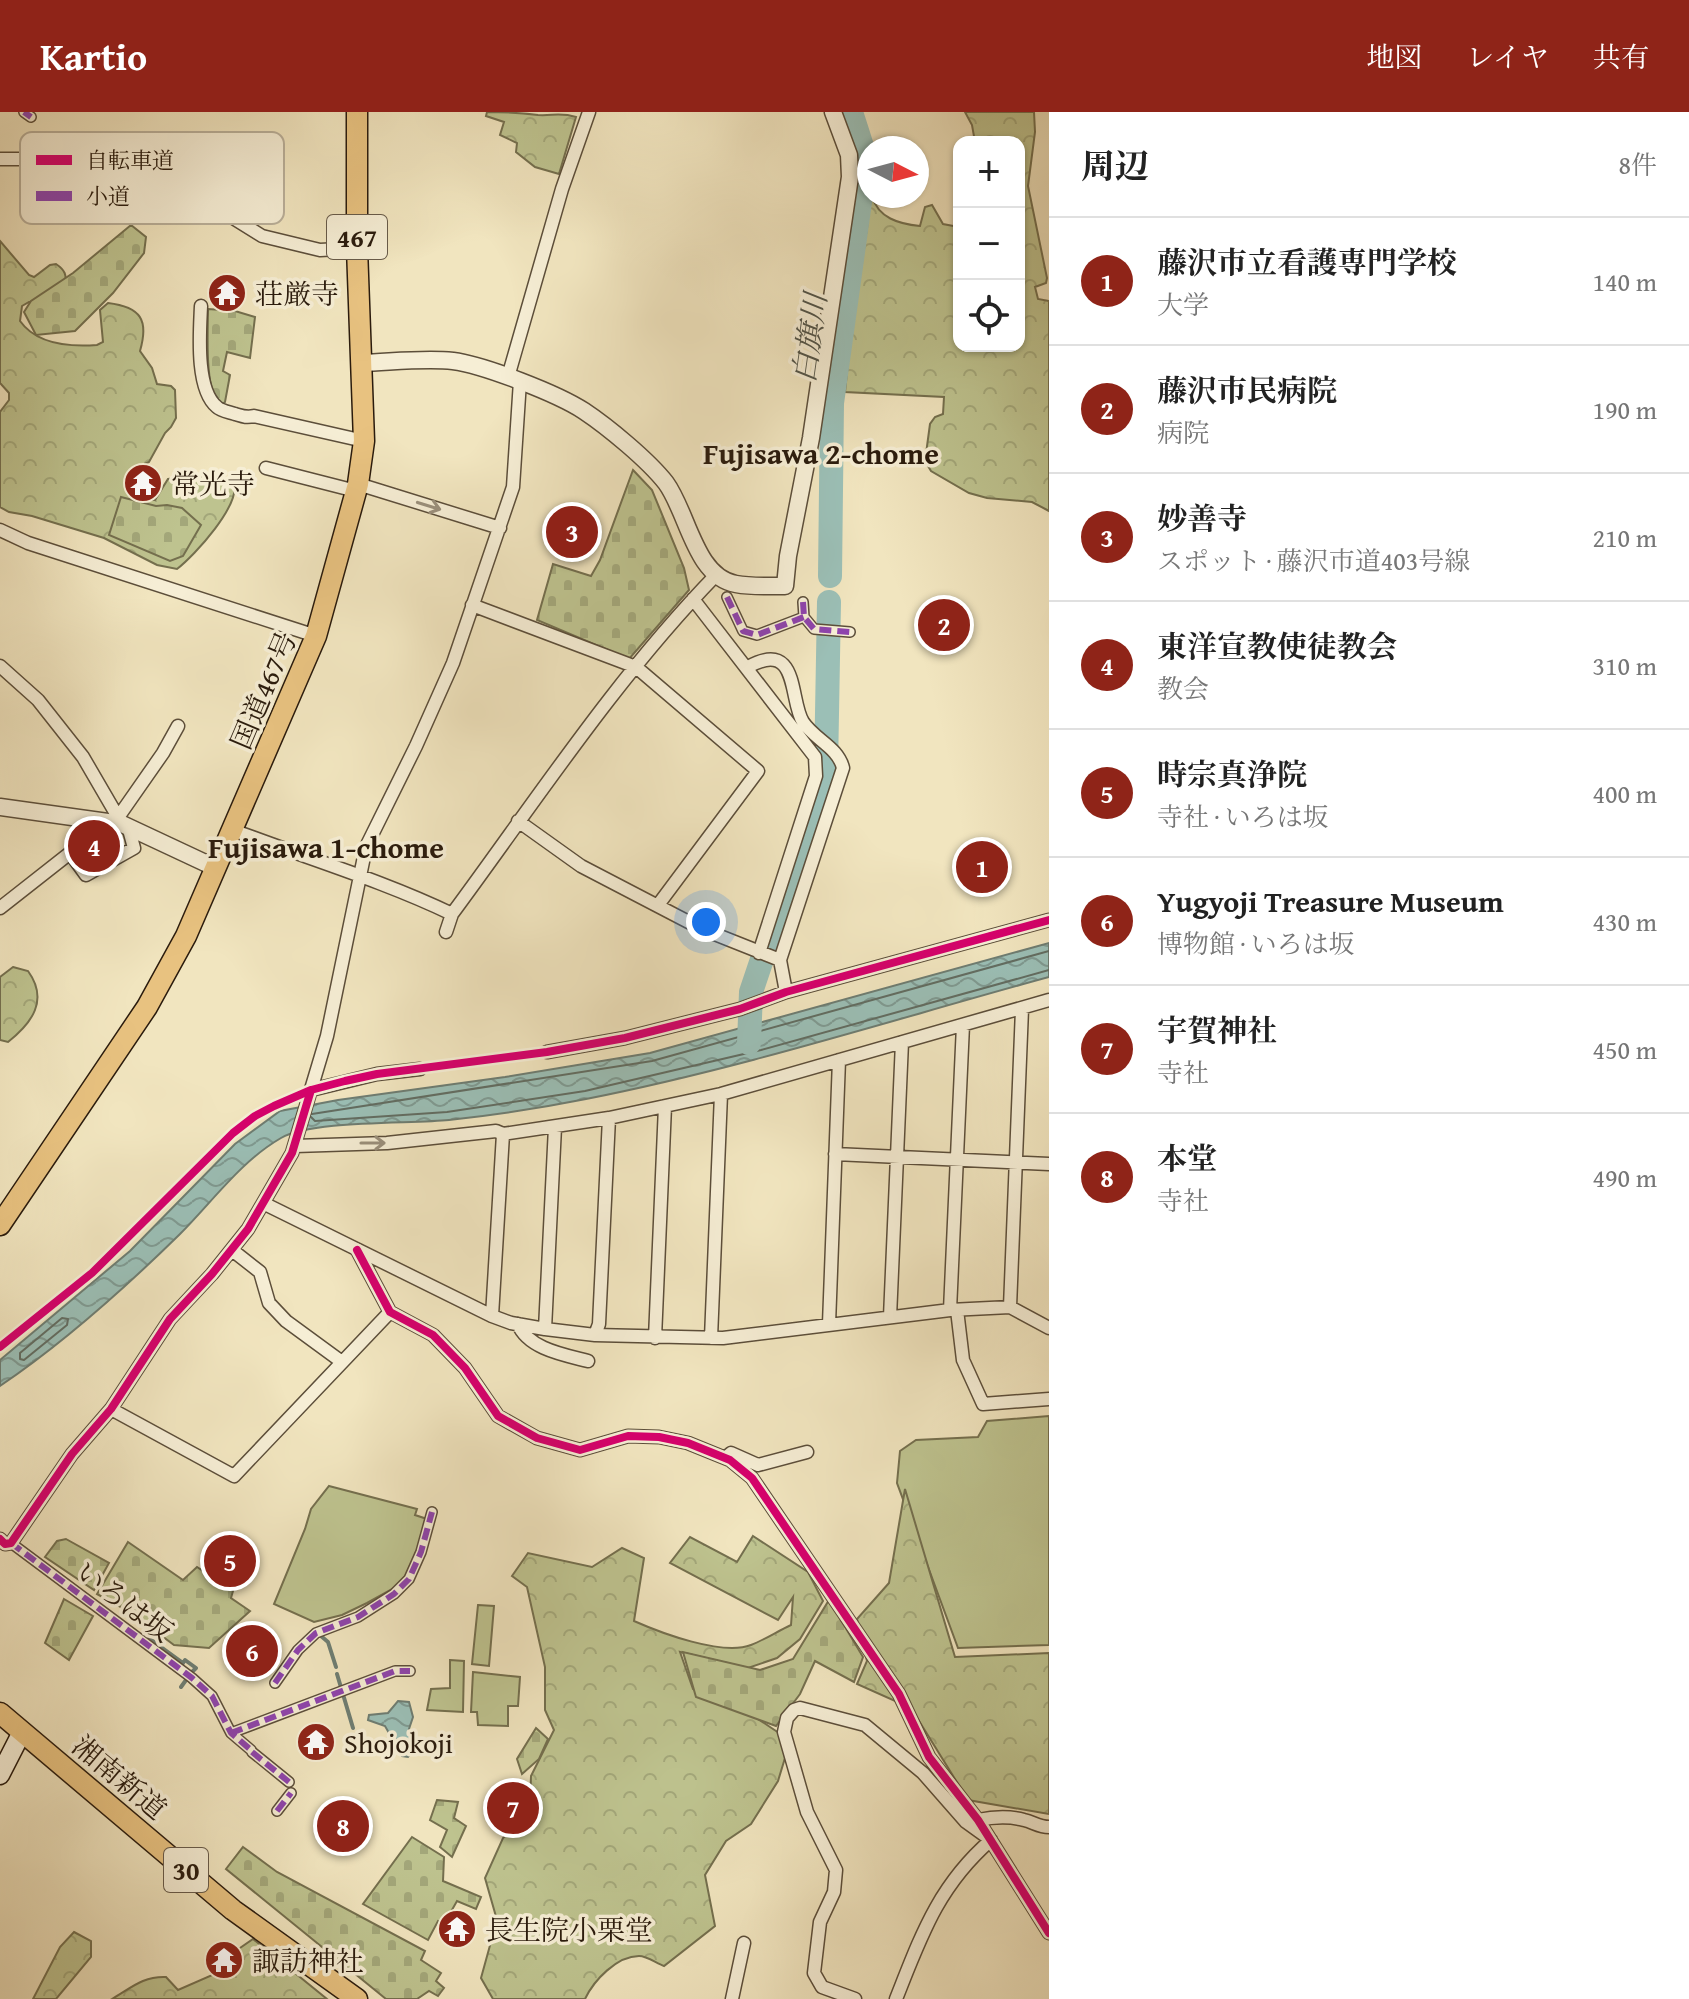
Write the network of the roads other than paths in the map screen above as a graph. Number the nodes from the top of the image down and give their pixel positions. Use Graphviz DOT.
graph roads {
  1 [pos="357,112"];
  2 [pos="589,112"];
  3 [pos="833,112"];
  4 [pos="243,224"];
  5 [pos="357,248"];
  6 [pos="201,306"];
  7 [pos="362,363"];
  8 [pos="514,379"];
  9 [pos="364,441"];
  10 [pos="266,468"];
  11 [pos="357,488"];
  12 [pos="500,528"];
  13 [pos="0,530"];
  14 [pos="716,575"];
  15 [pos="727,597"];
  16 [pos="693,599"];
  17 [pos="803,602"];
  18 [pos="472,605"];
  19 [pos="804,617"];
  20 [pos="850,632"];
  21 [pos="316,636"];
  22 [pos="0,666"];
  23 [pos="636,667"];
  24 [pos="748,667"];
  25 [pos="178,726"];
  26 [pos="0,807"];
  27 [pos="518,821"];
  28 [pos="123,822"];
  29 [pos="233,830"];
  30 [pos="216,868"];
  31 [pos="360,874"];
  32 [pos="658,905"];
  33 [pos="0,908"];
  34 [pos="452,914"];
  35 [pos="1049,920"];
  36 [pos="446,932"];
  37 [pos="759,953"];
  38 [pos="780,960"];
  39 [pos="786,992"];
  40 [pos="1049,1000"];
  41 [pos="1022,1009"];
  42 [pos="963,1025"];
  43 [pos="902,1042"];
  44 [pos="547,1052"];
  45 [pos="839,1060"];
  46 [pos="420,1069"];
  47 [pos="310,1094"];
  48 [pos="721,1094"];
  49 [pos="665,1106"];
  50 [pos="609,1118"];
  51 [pos="555,1127"];
  52 [pos="503,1134"];
  53 [pos="297,1140"];
  54 [pos="835,1154"];
  55 [pos="897,1157"];
  56 [pos="957,1160"];
  57 [pos="1016,1162"];
  58 [pos="1049,1164"];
  59 [pos="263,1203"];
  60 [pos="0,1225"];
  61 [pos="232,1250"];
  62 [pos="357,1250"];
  63 [pos="1010,1307"];
  64 [pos="954,1310"];
  65 [pos="390,1312"];
  66 [pos="492,1316"];
  67 [pos="890,1317"];
  68 [pos="518,1324"];
  69 [pos="829,1324"];
  70 [pos="1049,1328"];
  71 [pos="545,1329"];
  72 [pos="595,1335"];
  73 [pos="655,1338"];
  74 [pos="711,1338"];
  75 [pos="588,1361"];
  76 [pos="342,1362"];
  77 [pos="1049,1399"];
  78 [pos="111,1409"];
  79 [pos="807,1452"];
  80 [pos="725,1458"];
  81 [pos="432,1512"];
  82 [pos="6,1542"];
  83 [pos="410,1671"];
  84 [pos="275,1683"];
  85 [pos="0,1713"];
  86 [pos="22,1732"];
  87 [pos="231,1733"];
  88 [pos="0,1775"];
  89 [pos="277,1811"];
  90 [pos="978,1820"];
  91 [pos="1049,1827"];
  92 [pos="991,1840"];
  93 [pos="1049,1933"];
  94 [pos="744,1943"];
  95 [pos="821,1993"];
  96 [pos="357,1999"];
  97 [pos="732,1999"];
  98 [pos="855,1999"];
  99 [pos="896,1999"];
  1 -- 5 [label="main road, 国道467号 / 467"];
  2 -- 8 [label="street"];
  3 -- 14 [label="street"];
  4 -- 5 [label="street"];
  5 -- 7 [label="main road, 国道467号 / 467"];
  6 -- 9 [label="street"];
  7 -- 8 [label="street"];
  7 -- 9 [label="main road, 国道467号 / 467"];
  8 -- 12 [label="street"];
  8 -- 14 [label="street"];
  9 -- 11 [label="main road, 国道467号 / 467"];
  10 -- 11 [label="street"];
  11 -- 12 [label="street, one-way"];
  11 -- 21 [label="main road, 国道467号 / 467"];
  12 -- 18 [label="street"];
  13 -- 21 [label="street"];
  14 -- 16 [label="street"];
  15 -- 19 [label="street"];
  16 -- 23 [label="street"];
  16 -- 24 [label="street"];
  17 -- 19 [label="street"];
  18 -- 23 [label="street"];
  18 -- 31 [label="street"];
  19 -- 20 [label="street"];
  21 -- 29 [label="main road, 国道467号 / 467"];
  22 -- 28 [label="street"];
  23 -- 27 [label="street"];
  23 -- 32 [label="street"];
  24 -- 37 [label="street"];
  24 -- 38 [label="street"];
  25 -- 28 [label="street"];
  26 -- 28 [label="street"];
  27 -- 32 [label="street"];
  27 -- 34 [label="street"];
  28 -- 30 [label="street"];
  28 -- 33 [label="street"];
  29 -- 30 [label="main road, 国道467号 / 467"];
  29 -- 31 [label="street"];
  30 -- 60 [label="main road, 国道467号 / 467"];
  31 -- 34 [label="street"];
  31 -- 47 [label="street"];
  32 -- 37 [label="street"];
  34 -- 36 [label="street"];
  35 -- 39 [label="street"];
  37 -- 38 [label="street"];
  38 -- 39 [label="street"];
  39 -- 44 [label="street"];
  40 -- 41 [label="street"];
  41 -- 42 [label="street"];
  41 -- 57 [label="street"];
  42 -- 43 [label="street"];
  42 -- 56 [label="street"];
  43 -- 45 [label="street"];
  43 -- 55 [label="street"];
  45 -- 48 [label="street"];
  45 -- 54 [label="street"];
  46 -- 47 [label="street"];
  47 -- 53 [label="street"];
  48 -- 49 [label="street"];
  48 -- 74 [label="street"];
  49 -- 50 [label="street"];
  49 -- 73 [label="street"];
  50 -- 51 [label="street"];
  50 -- 72 [label="street"];
  51 -- 52 [label="street"];
  51 -- 71 [label="street"];
  53 -- 52 [label="street, one-way"];
  52 -- 66 [label="street"];
  53 -- 59 [label="street"];
  54 -- 55 [label="street"];
  54 -- 69 [label="street"];
  55 -- 56 [label="street"];
  55 -- 67 [label="street"];
  56 -- 57 [label="street"];
  56 -- 64 [label="street"];
  57 -- 58 [label="street"];
  57 -- 63 [label="street"];
  59 -- 61 [label="street"];
  59 -- 62 [label="street"];
  61 -- 76 [label="street"];
  61 -- 78 [label="street"];
  62 -- 65 [label="street"];
  62 -- 66 [label="street"];
  63 -- 64 [label="street"];
  63 -- 70 [label="street"];
  64 -- 67 [label="street"];
  64 -- 77 [label="street"];
  65 -- 76 [label="street"];
  65 -- 80 [label="street"];
  66 -- 68 [label="street"];
  67 -- 69 [label="street"];
  68 -- 71 [label="street"];
  68 -- 75 [label="street"];
  69 -- 74 [label="street"];
  71 -- 72 [label="street"];
  72 -- 73 [label="street"];
  73 -- 74 [label="street"];
  76 -- 78 [label="street"];
  78 -- 82 [label="street"];
  79 -- 80 [label="street"];
  80 -- 90 [label="street"];
  81 -- 84 [label="street"];
  82 -- 87 [label="street, いろは坂"];
  83 -- 87 [label="street"];
  85 -- 86 [label="main road, 湘南新道 / 30"];
  86 -- 88 [label="main road"];
  86 -- 96 [label="main road, 湘南新道 / 30"];
  87 -- 89 [label="street"];
  90 -- 91 [label="street"];
  90 -- 92 [label="street"];
  92 -- 93 [label="street"];
  92 -- 95 [label="street"];
  92 -- 99 [label="street"];
  94 -- 97 [label="street"];
  95 -- 98 [label="street"];
}
